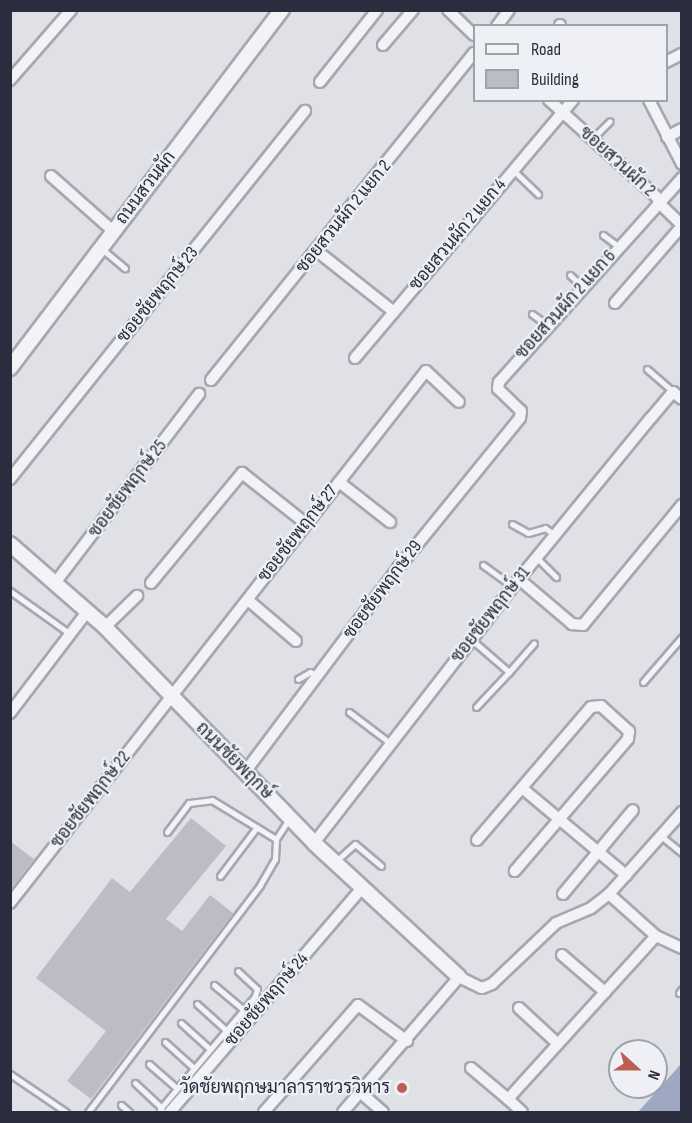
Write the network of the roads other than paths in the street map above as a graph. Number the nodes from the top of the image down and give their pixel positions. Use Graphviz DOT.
graph roads {
  1 [pos="70,10"];
  2 [pos="282,10"];
  3 [pos="377,10"];
  4 [pos="413,10"];
  5 [pos="448,10"];
  6 [pos="509,10"];
  7 [pos="498,24"];
  8 [pos="473,34"];
  9 [pos="383,45"];
  10 [pos="473,54"];
  11 [pos="10,80"];
  12 [pos="320,82"];
  13 [pos="551,102"];
  14 [pos="571,102"];
  15 [pos="650,102"];
  16 [pos="305,111"];
  17 [pos="562,113"];
  18 [pos="610,121"];
  19 [pos="681,129"];
  20 [pos="667,137"];
  21 [pos="592,139"];
  22 [pos="681,164"];
  23 [pos="513,170"];
  24 [pos="51,176"];
  25 [pos="681,178"];
  26 [pos="538,194"];
  27 [pos="659,201"];
  28 [pos="681,226"];
  29 [pos="113,231"];
  30 [pos="603,235"];
  31 [pos="618,246"];
  32 [pos="101,248"];
  33 [pos="317,251"];
  34 [pos="125,268"];
  35 [pos="570,275"];
  36 [pos="582,286"];
  37 [pos="615,303"];
  38 [pos="394,312"];
  39 [pos="532,314"];
  40 [pos="547,325"];
  41 [pos="355,358"];
  42 [pos="10,368"];
  43 [pos="647,369"];
  44 [pos="212,380"];
  45 [pos="199,394"];
  46 [pos="677,395"];
  47 [pos="459,402"];
  48 [pos="521,411"];
  49 [pos="10,479"];
  50 [pos="339,482"];
  51 [pos="681,505"];
  52 [pos="390,522"];
  53 [pos="305,524"];
  54 [pos="512,524"];
  55 [pos="555,535"];
  56 [pos="10,544"];
  57 [pos="537,558"];
  58 [pos="483,565"];
  59 [pos="556,577"];
  60 [pos="55,583"];
  61 [pos="151,583"];
  62 [pos="516,583"];
  63 [pos="10,591"];
  64 [pos="137,596"];
  65 [pos="248,600"];
  66 [pos="87,612"];
  67 [pos="105,627"];
  68 [pos="70,634"];
  69 [pos="681,637"];
  70 [pos="472,639"];
  71 [pos="296,641"];
  72 [pos="534,643"];
  73 [pos="509,672"];
  74 [pos="319,676"];
  75 [pos="298,679"];
  76 [pos="643,682"];
  77 [pos="171,697"];
  78 [pos="476,707"];
  79 [pos="349,712"];
  80 [pos="10,713"];
  81 [pos="390,743"];
  82 [pos="244,772"];
  83 [pos="522,788"];
  84 [pos="633,810"];
  85 [pos="681,812"];
  86 [pos="290,818"];
  87 [pos="560,820"];
  88 [pos="257,827"];
  89 [pos="167,832"];
  90 [pos="662,836"];
  91 [pos="276,839"];
  92 [pos="477,840"];
  93 [pos="314,843"];
  94 [pos="598,851"];
  95 [pos="681,853"];
  96 [pos="336,861"];
  97 [pos="381,866"];
  98 [pos="515,871"];
  99 [pos="626,875"];
  100 [pos="220,876"];
  101 [pos="363,887"];
  102 [pos="563,894"];
  103 [pos="609,894"];
  104 [pos="10,903"];
  105 [pos="656,936"];
  106 [pos="681,948"];
  107 [pos="562,955"];
  108 [pos="237,971"];
  109 [pos="459,977"];
  110 [pos="214,985"];
  111 [pos="605,992"];
  112 [pos="197,1004"];
  113 [pos="519,1008"];
  114 [pos="243,1009"];
  115 [pos="181,1023"];
  116 [pos="226,1030"];
  117 [pos="407,1041"];
  118 [pos="165,1042"];
  119 [pos="558,1044"];
  120 [pos="210,1049"];
  121 [pos="149,1064"];
  122 [pos="194,1068"];
  123 [pos="471,1068"];
  124 [pos="10,1074"];
  125 [pos="135,1083"];
  126 [pos="177,1088"];
  127 [pos="361,1093"];
  128 [pos="508,1099"];
  129 [pos="121,1105"];
  130 [pos="162,1111"];
  131 [pos="66,1113"];
  132 [pos="88,1113"];
  133 [pos="129,1113"];
  134 [pos="264,1113"];
  135 [pos="343,1113"];
  136 [pos="383,1113"];
  137 [pos="522,1113"];
  1 -- 11 [label="street"];
  2 -- 29 [label="street, ถนนสวนผัก"];
  3 -- 12 [label="street"];
  4 -- 9 [label="street"];
  5 -- 8 [label="street"];
  6 -- 7 [label="street"];
  10 -- 33 [label="street, ซอยสวนผัก 2 แยก 2"];
  13 -- 17 [label="street, ซอยสวนผัก 2"];
  14 -- 17 [label="street, ซอยสวนผัก 2 แยก 4"];
  15 -- 20 [label="street"];
  16 -- 49 [label="street, ซอยชัยพฤกษ์ 23"];
  17 -- 21 [label="street, ซอยสวนผัก 2"];
  17 -- 23 [label="street, ซอยสวนผัก 2 แยก 4"];
  18 -- 21 [label="lane"];
  19 -- 20 [label="street"];
  20 -- 22 [label="street"];
  21 -- 27 [label="street, ซอยสวนผัก 2"];
  23 -- 26 [label="lane"];
  23 -- 38 [label="street, ซอยสวนผัก 2 แยก 4"];
  24 -- 29 [label="street"];
  25 -- 27 [label="street, ซอยสวนผัก 2 แยก 6"];
  27 -- 28 [label="street, ซอยสวนผัก 2"];
  27 -- 31 [label="street, ซอยสวนผัก 2 แยก 6"];
  28 -- 37 [label="street"];
  29 -- 32 [label="street, ถนนสวนผัก"];
  30 -- 31 [label="lane"];
  31 -- 36 [label="street, ซอยสวนผัก 2 แยก 6"];
  32 -- 34 [label="lane"];
  32 -- 42 [label="street, ถนนสวนผัก"];
  33 -- 38 [label="street"];
  33 -- 44 [label="street, ซอยสวนผัก 2 แยก 2"];
  35 -- 36 [label="lane"];
  36 -- 40 [label="street, ซอยสวนผัก 2 แยก 6"];
  38 -- 41 [label="street, ซอยสวนผัก 2 แยก 4"];
  39 -- 40 [label="lane"];
  40 -- 48 [label="street, ซอยสวนผัก 2 แยก 6"];
  43 -- 46 [label="lane"];
  45 -- 60 [label="street, ซอยชัยพฤกษ์ 25"];
  46 -- 55 [label="street, ซอยชัยพฤกษ์ 31"];
  47 -- 50 [label="street, ซอยชัยพฤกษ์ 27"];
  48 -- 74 [label="street, ซอยชัยพฤกษ์ 29"];
  50 -- 52 [label="street"];
  50 -- 53 [label="street, ซอยชัยพฤกษ์ 27"];
  51 -- 62 [label="street"];
  53 -- 61 [label="street"];
  53 -- 65 [label="street, ซอยชัยพฤกษ์ 27"];
  54 -- 55 [label="lane"];
  55 -- 57 [label="street, ซอยชัยพฤกษ์ 31"];
  56 -- 60 [label="street, ถนนชัยพฤกษ์"];
  57 -- 59 [label="lane"];
  57 -- 62 [label="street, ซอยชัยพฤกษ์ 31"];
  58 -- 62 [label="lane"];
  60 -- 66 [label="street, ถนนชัยพฤกษ์"];
  62 -- 70 [label="street, ซอยชัยพฤกษ์ 31"];
  63 -- 68 [label="lane"];
  64 -- 67 [label="street"];
  65 -- 71 [label="street"];
  65 -- 77 [label="street, ซอยชัยพฤกษ์ 27"];
  66 -- 67 [label="street, ถนนชัยพฤกษ์"];
  66 -- 68 [label="street"];
  67 -- 77 [label="street, ถนนชัยพฤกษ์"];
  68 -- 80 [label="street"];
  69 -- 76 [label="lane"];
  70 -- 73 [label="lane"];
  70 -- 81 [label="street, ซอยชัยพฤกษ์ 31"];
  72 -- 73 [label="lane"];
  73 -- 78 [label="lane"];
  74 -- 75 [label="lane"];
  74 -- 82 [label="street, ซอยชัยพฤกษ์ 29"];
  77 -- 82 [label="street, ถนนชัยพฤกษ์"];
  77 -- 104 [label="street, ซอยชัยพฤกษ์ 22"];
  79 -- 81 [label="lane"];
  81 -- 93 [label="street, ซอยชัยพฤกษ์ 31"];
  82 -- 86 [label="street, ถนนชัยพฤกษ์"];
  83 -- 87 [label="street"];
  83 -- 87 [label="street"];
  83 -- 92 [label="street"];
  84 -- 94 [label="street"];
  85 -- 90 [label="street"];
  86 -- 91 [label="lane"];
  86 -- 93 [label="street, ถนนชัยพฤกษ์"];
  87 -- 94 [label="street"];
  87 -- 98 [label="street"];
  88 -- 89 [label="lane"];
  88 -- 91 [label="lane"];
  88 -- 100 [label="lane"];
  90 -- 95 [label="lane"];
  90 -- 99 [label="street"];
  91 -- 132 [label="lane"];
  93 -- 96 [label="street, ถนนชัยพฤกษ์"];
  94 -- 99 [label="street"];
  94 -- 102 [label="street"];
  96 -- 97 [label="lane"];
  96 -- 101 [label="street, ถนนชัยพฤกษ์"];
  99 -- 103 [label="street"];
  101 -- 109 [label="street, ถนนชัยพฤกษ์"];
  101 -- 130 [label="street, ซอยชัยพฤกษ์ 24"];
  103 -- 105 [label="street"];
  103 -- 109 [label="street"];
  105 -- 106 [label="street"];
  105 -- 111 [label="street"];
  107 -- 111 [label="street"];
  108 -- 114 [label="lane"];
  109 -- 117 [label="street"];
  110 -- 114 [label="lane"];
  111 -- 119 [label="street"];
  112 -- 116 [label="lane"];
  113 -- 119 [label="street"];
  114 -- 116 [label="lane"];
  115 -- 120 [label="lane"];
  116 -- 120 [label="lane"];
  117 -- 127 [label="street"];
  117 -- 134 [label="street"];
  118 -- 122 [label="lane"];
  119 -- 128 [label="street"];
  120 -- 122 [label="lane"];
  121 -- 126 [label="lane"];
  122 -- 126 [label="lane"];
  123 -- 128 [label="street"];
  124 -- 131 [label="lane"];
  125 -- 130 [label="lane"];
  126 -- 130 [label="lane"];
  127 -- 135 [label="street"];
  127 -- 136 [label="street"];
  128 -- 137 [label="street"];
  129 -- 133 [label="lane"];
}
